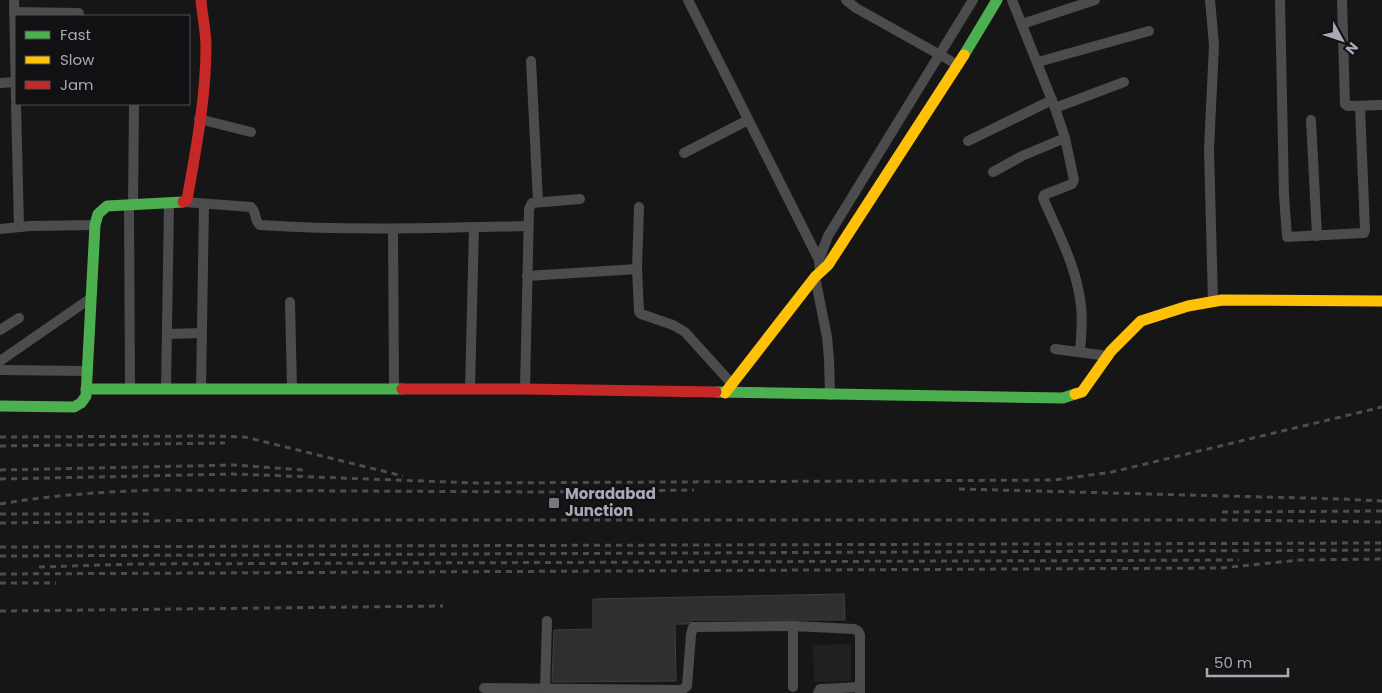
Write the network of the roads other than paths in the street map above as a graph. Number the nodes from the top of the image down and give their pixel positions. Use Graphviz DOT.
graph roads {
  1 [pos="14,0"];
  2 [pos="200,0"];
  3 [pos="688,0"];
  4 [pos="846,0"];
  5 [pos="973,0"];
  6 [pos="997,0"];
  7 [pos="1012,0"];
  8 [pos="1095,0"];
  9 [pos="1210,0"];
  10 [pos="1280,0"];
  11 [pos="1342,0"];
  12 [pos="14,12"];
  13 [pos="79,13"];
  14 [pos="1022,24"];
  15 [pos="1149,31"];
  16 [pos="15,33"];
  17 [pos="940,55"];
  18 [pos="531,61"];
  19 [pos="1038,62"];
  20 [pos="958,65"];
  21 [pos="15,82"];
  22 [pos="1124,82"];
  23 [pos="0,83"];
  24 [pos="1054,104"];
  25 [pos="1382,104"];
  26 [pos="16,105"];
  27 [pos="134,105"];
  28 [pos="1360,106"];
  29 [pos="200,119"];
  30 [pos="748,120"];
  31 [pos="1311,120"];
  32 [pos="251,132"];
  33 [pos="1065,138"];
  34 [pos="968,141"];
  35 [pos="684,152"];
  36 [pos="993,172"];
  37 [pos="580,199"];
  38 [pos="184,202"];
  39 [pos="538,202"];
  40 [pos="169,204"];
  41 [pos="204,204"];
  42 [pos="131,205"];
  43 [pos="639,207"];
  44 [pos="95,225"];
  45 [pos="528,226"];
  46 [pos="19,227"];
  47 [pos="474,227"];
  48 [pos="0,229"];
  49 [pos="393,229"];
  50 [pos="1316,236"];
  51 [pos="637,269"];
  52 [pos="818,270"];
  53 [pos="528,276"];
  54 [pos="91,298"];
  55 [pos="1382,301"];
  56 [pos="290,302"];
  57 [pos="1213,302"];
  58 [pos="19,318"];
  59 [pos="0,330"];
  60 [pos="202,333"];
  61 [pos="167,334"];
  62 [pos="1055,348"];
  63 [pos="1080,352"];
  64 [pos="1108,356"];
  65 [pos="0,361"];
  66 [pos="0,370"];
  67 [pos="87,371"];
  68 [pos="394,388"];
  69 [pos="86,389"];
  70 [pos="130,389"];
  71 [pos="166,389"];
  72 [pos="201,389"];
  73 [pos="292,389"];
  74 [pos="470,389"];
  75 [pos="524,389"];
  76 [pos="729,389"];
  77 [pos="830,395"];
  78 [pos="0,406"];
  79 [pos="547,621"];
  80 [pos="793,626"];
  81 [pos="793,687"];
  82 [pos="484,688"];
  83 [pos="545,689"];
  84 [pos="860,690"];
  85 [pos="818,693"];
  1 -- 12 [label="street"];
  2 -- 29 [label="street"];
  3 -- 30 [label="street"];
  4 -- 17 [label="street"];
  5 -- 17 [label="street"];
  6 -- 20 [label="street"];
  7 -- 14 [label="street"];
  8 -- 14 [label="street"];
  9 -- 57 [label="street"];
  10 -- 50 [label="street"];
  11 -- 28 [label="street"];
  12 -- 13 [label="street"];
  12 -- 16 [label="street"];
  14 -- 19 [label="street"];
  15 -- 19 [label="street"];
  17 -- 20 [label="street"];
  17 -- 52 [label="street"];
  18 -- 39 [label="street"];
  19 -- 24 [label="street"];
  20 -- 52 [label="street"];
  21 -- 23 [label="street"];
  22 -- 24 [label="street"];
  24 -- 33 [label="street"];
  24 -- 34 [label="street"];
  25 -- 28 [label="street"];
  26 -- 46 [label="street"];
  27 -- 42 [label="street"];
  28 -- 50 [label="street"];
  29 -- 32 [label="street"];
  29 -- 38 [label="street"];
  30 -- 35 [label="street"];
  30 -- 52 [label="street"];
  31 -- 50 [label="street"];
  33 -- 36 [label="street"];
  33 -- 63 [label="street"];
  37 -- 39 [label="street"];
  38 -- 40 [label="street"];
  38 -- 41 [label="street"];
  39 -- 45 [label="street"];
  40 -- 42 [label="street"];
  40 -- 61 [label="street"];
  41 -- 49 [label="street"];
  41 -- 60 [label="street"];
  42 -- 44 [label="street"];
  42 -- 70 [label="street"];
  43 -- 51 [label="street"];
  44 -- 46 [label="street"];
  44 -- 54 [label="street"];
  45 -- 47 [label="street"];
  45 -- 53 [label="street"];
  46 -- 48 [label="street"];
  47 -- 49 [label="street"];
  47 -- 74 [label="street"];
  49 -- 68 [label="street"];
  51 -- 53 [label="street"];
  51 -- 76 [label="street"];
  52 -- 76 [label="street"];
  52 -- 77 [label="street"];
  53 -- 75 [label="street"];
  54 -- 65 [label="street"];
  54 -- 67 [label="street"];
  55 -- 57 [label="street"];
  56 -- 73 [label="street"];
  57 -- 64 [label="street"];
  58 -- 59 [label="street"];
  60 -- 61 [label="street"];
  60 -- 72 [label="street"];
  61 -- 71 [label="street"];
  62 -- 63 [label="street"];
  63 -- 64 [label="street"];
  64 -- 77 [label="street"];
  66 -- 67 [label="street"];
  67 -- 69 [label="street"];
  68 -- 73 [label="street"];
  68 -- 74 [label="street"];
  69 -- 70 [label="street"];
  69 -- 78 [label="street"];
  70 -- 71 [label="street"];
  71 -- 72 [label="street"];
  72 -- 73 [label="street"];
  74 -- 75 [label="street"];
  75 -- 76 [label="street"];
  76 -- 77 [label="street"];
  79 -- 83 [label="street"];
  80 -- 81 [label="street"];
  80 -- 83 [label="street"];
  80 -- 84 [label="street"];
  82 -- 83 [label="street"];
  84 -- 85 [label="street"];
}
